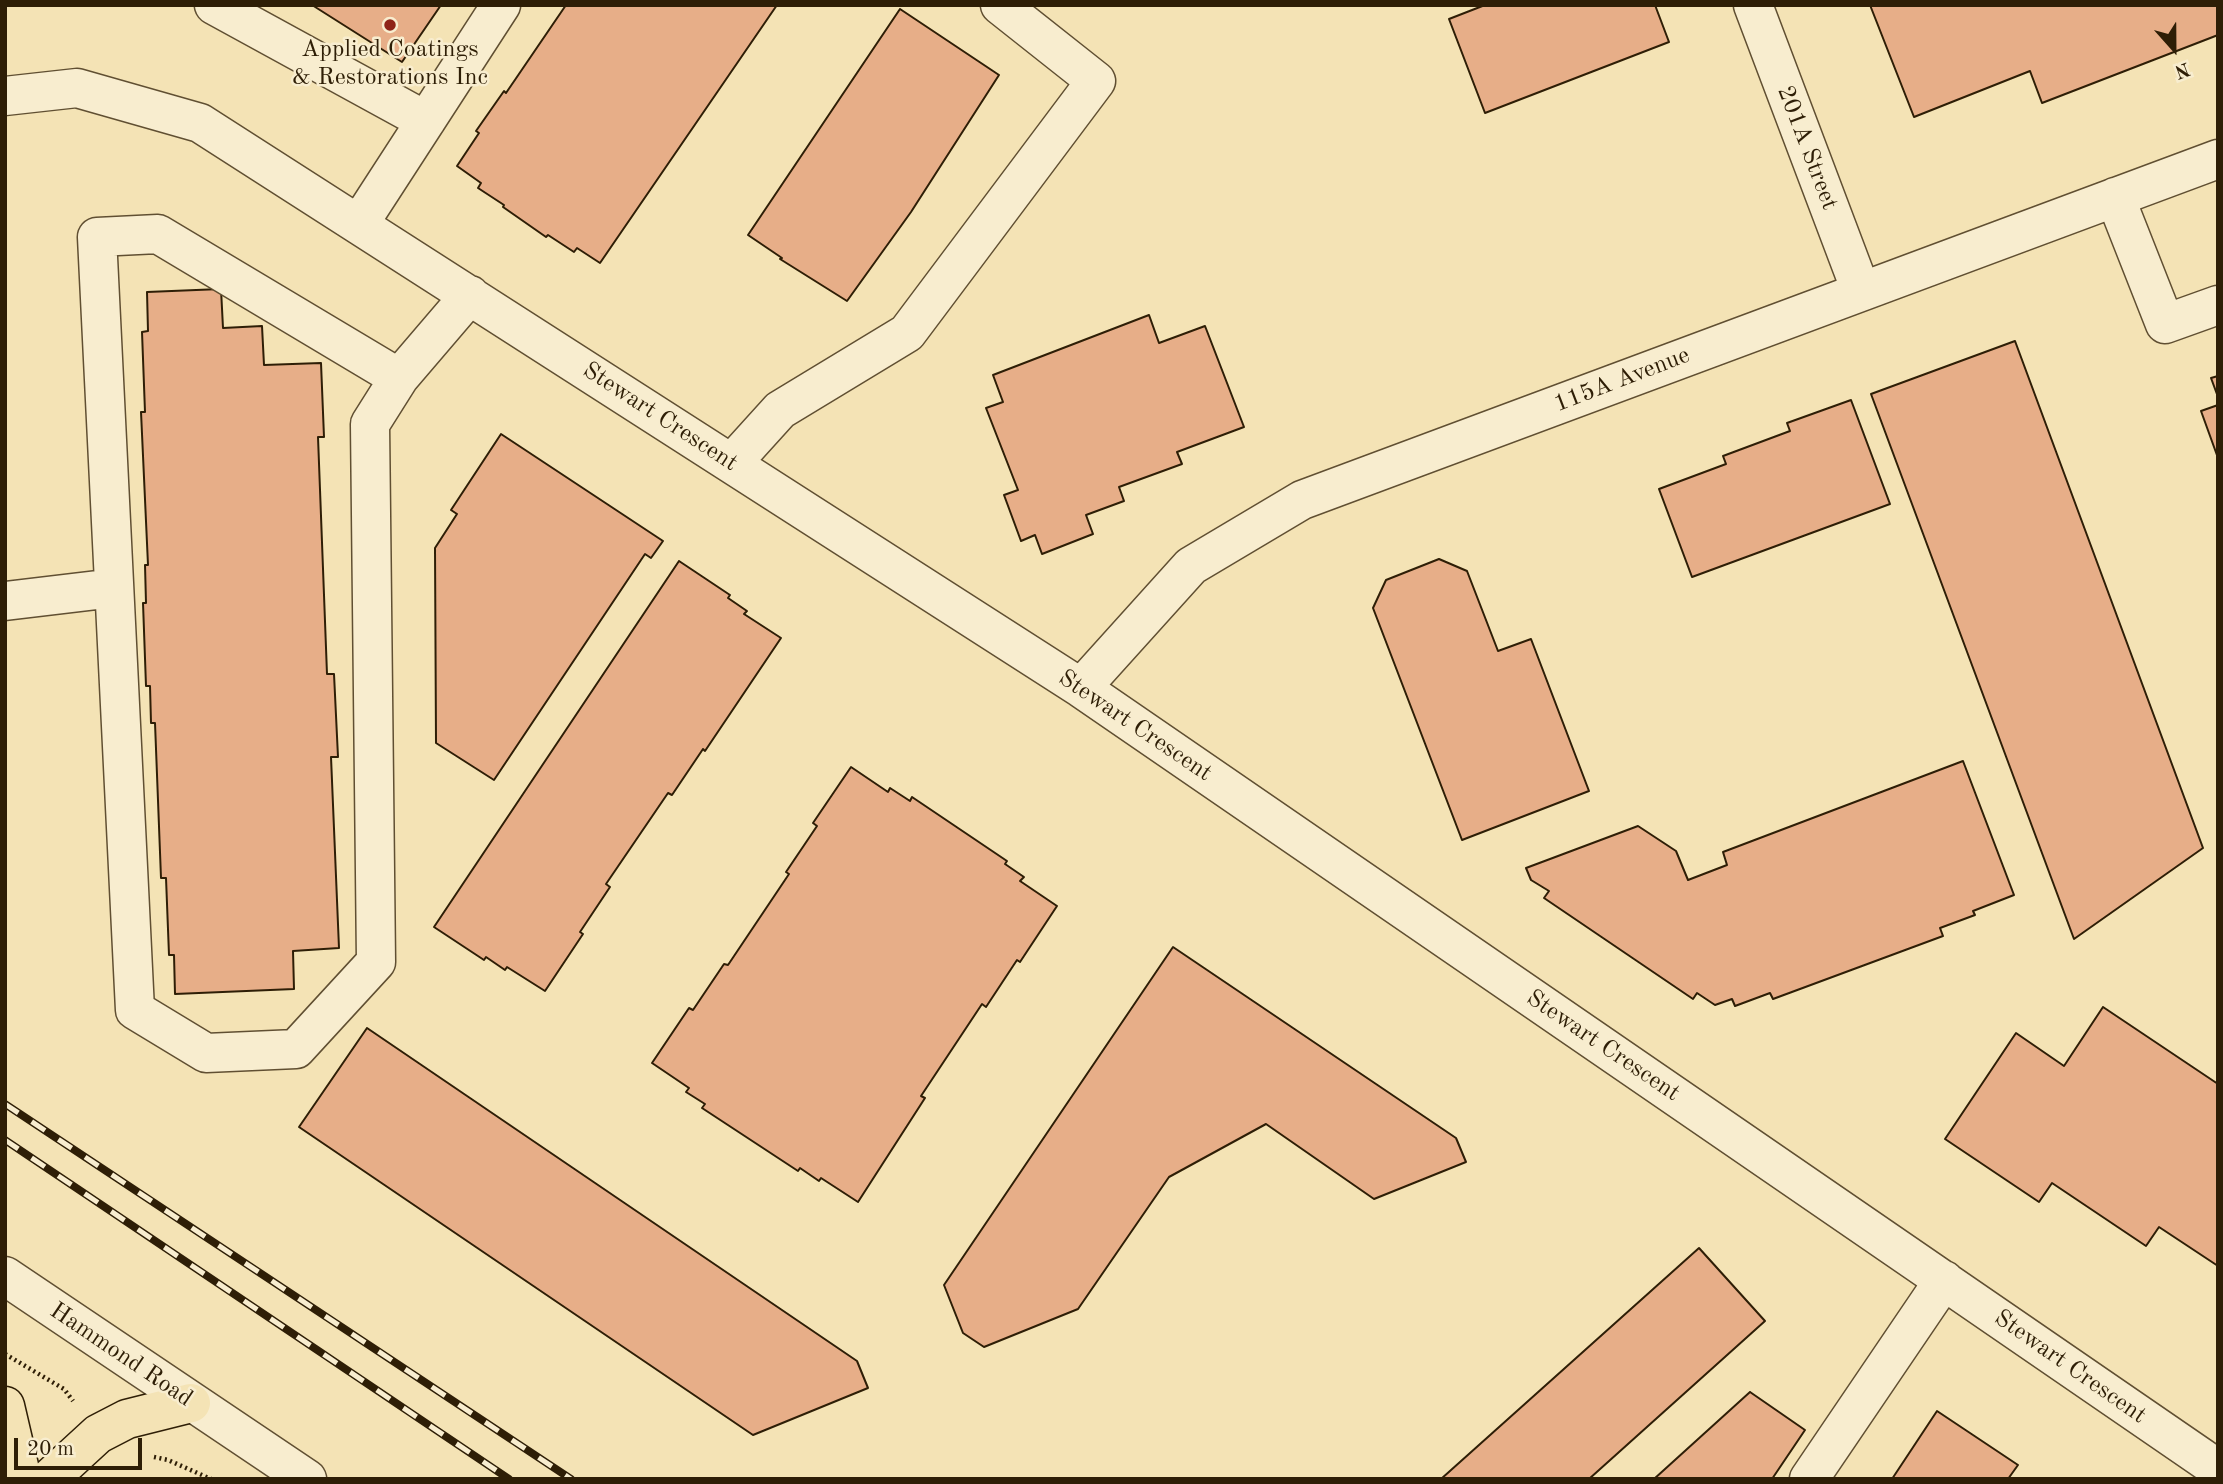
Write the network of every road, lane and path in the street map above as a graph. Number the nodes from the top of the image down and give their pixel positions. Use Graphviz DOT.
graph roads {
  1 [pos="214,5"];
  2 [pos="501,5"];
  3 [pos="1000,5"];
  4 [pos="1753,5"];
  5 [pos="5,96"];
  6 [pos="426,121"];
  7 [pos="2218,159"];
  8 [pos="2115,197"];
  9 [pos="359,224"];
  10 [pos="1861,291"];
  11 [pos="470,295"];
  12 [pos="2218,305"];
  13 [pos="399,378"];
  14 [pos="732,463"];
  15 [pos="114,589"];
  16 [pos="5,601"];
  17 [pos="1081,688"];
  18 [pos="5,1276"];
  19 [pos="1944,1280"];
  20 [pos="5,1354"];
  21 [pos="64,1390"];
  22 [pos="191,1403"];
  23 [pos="5,1406"];
  24 [pos="143,1455"];
  25 [pos="2218,1469"];
  26 [pos="22,1479"];
  27 [pos="49,1479"];
  28 [pos="211,1479"];
  29 [pos="307,1479"];
  30 [pos="1809,1479"];
  1 -- 6 [label="street"];
  2 -- 6 [label="street"];
  3 -- 14 [label="street"];
  4 -- 10 [label="street, 201A Street"];
  5 -- 9 [label="street, Stewart Crescent"];
  6 -- 9 [label="street"];
  7 -- 8 [label="street, 115A Avenue"];
  8 -- 10 [label="street, 115A Avenue"];
  8 -- 12 [label="street"];
  9 -- 11 [label="street, Stewart Crescent"];
  10 -- 17 [label="street, 115A Avenue"];
  11 -- 13 [label="street"];
  11 -- 14 [label="street, Stewart Crescent"];
  13 -- 15 [label="street"];
  13 -- 15 [label="street"];
  14 -- 17 [label="street, Stewart Crescent"];
  15 -- 16 [label="street"];
  17 -- 19 [label="street, Stewart Crescent"];
  18 -- 22 [label="street, Hammond Road"];
  19 -- 25 [label="street, Stewart Crescent"];
  19 -- 30 [label="street"];
  20 -- 21 [label="path"];
  22 -- 27 [label="main road"];
  22 -- 29 [label="street, Hammond Road"];
  23 -- 26 [label="main road"];
  24 -- 28 [label="path"];
}
